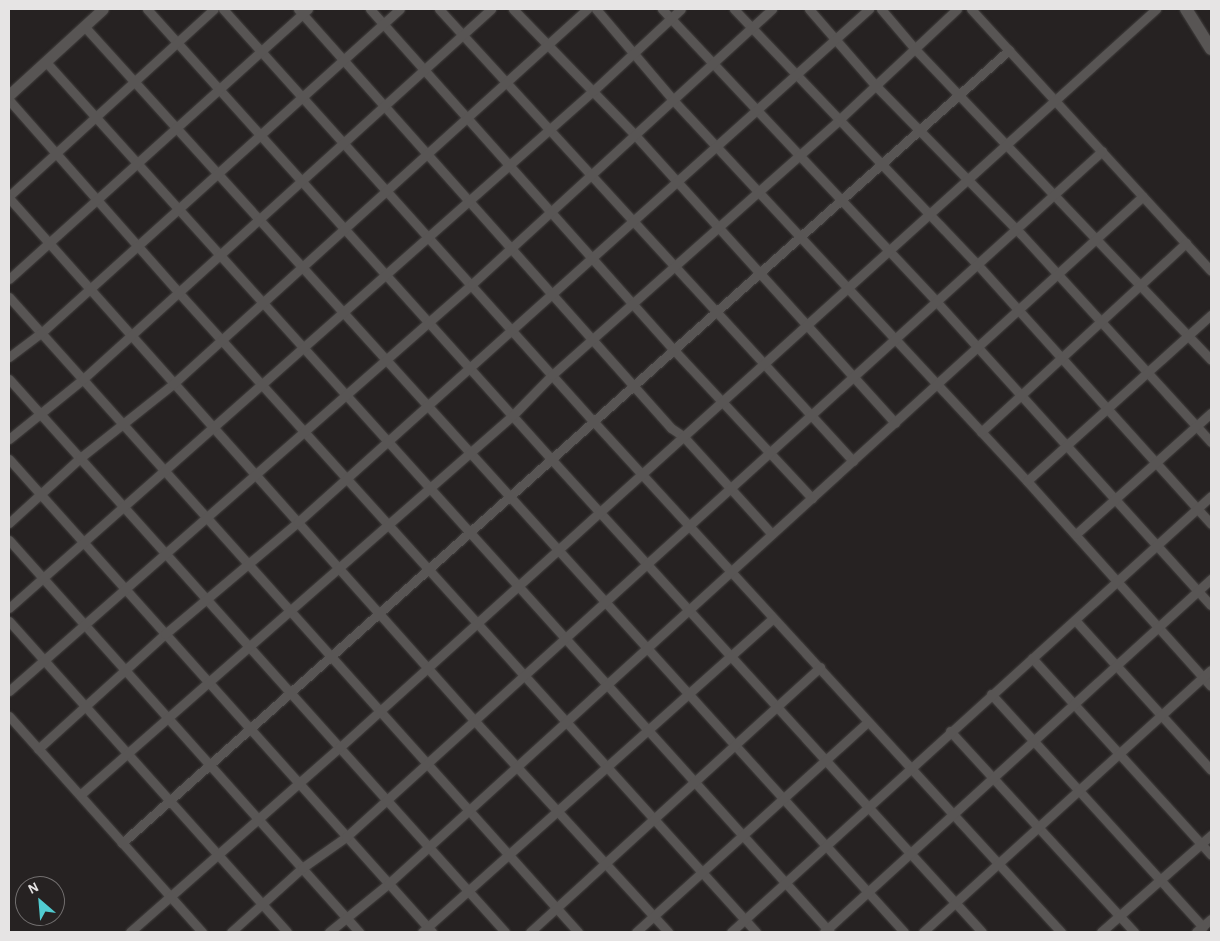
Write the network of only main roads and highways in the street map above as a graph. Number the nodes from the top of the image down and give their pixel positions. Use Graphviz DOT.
graph roads {
  1 [pos="1186,9"];
  2 [pos="1211,49"];
  1 -- 2 [label="main road"];
}
